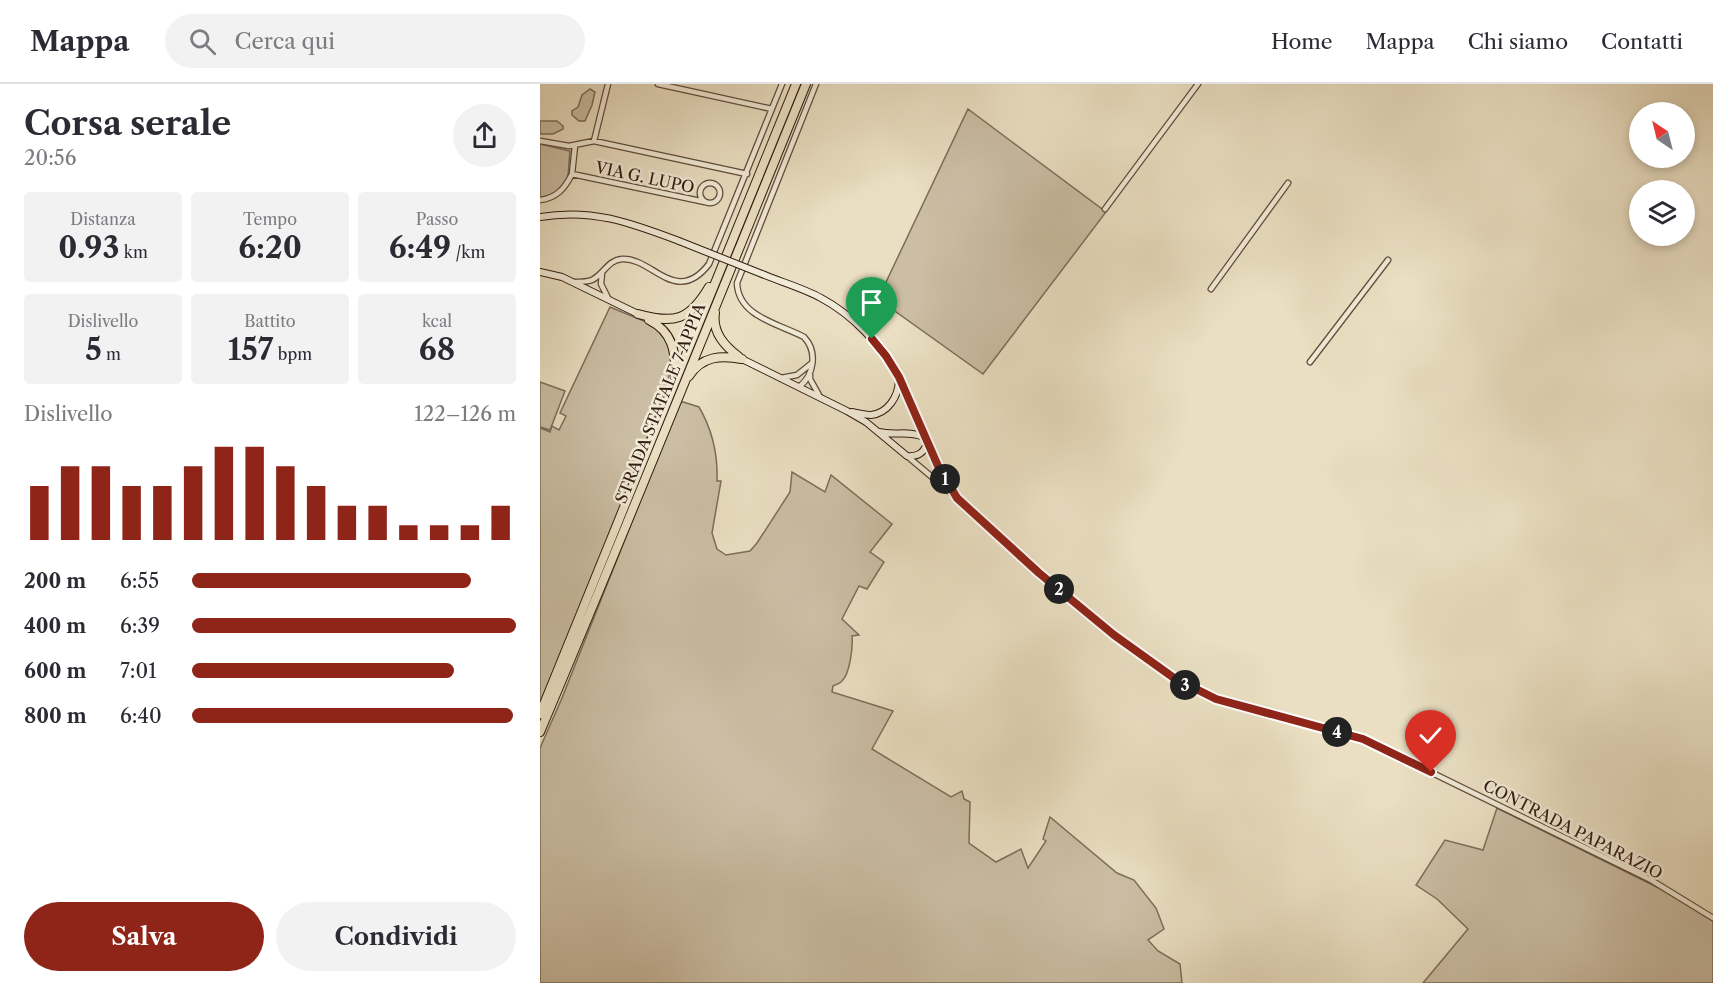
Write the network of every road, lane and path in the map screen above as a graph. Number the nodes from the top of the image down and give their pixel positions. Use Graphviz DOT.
graph roads {
  1 [pos="608,84"];
  2 [pos="658,84"];
  3 [pos="782,84"];
  4 [pos="796,84"];
  5 [pos="806,84"];
  6 [pos="816,84"];
  7 [pos="1198,84"];
  8 [pos="772,109"];
  9 [pos="540,141"];
  10 [pos="594,141"];
  11 [pos="574,146"];
  12 [pos="572,174"];
  13 [pos="747,174"];
  14 [pos="1288,183"];
  15 [pos="540,200"];
  16 [pos="705,202"];
  17 [pos="1105,209"];
  18 [pos="540,218"];
  19 [pos="1388,260"];
  20 [pos="722,267"];
  21 [pos="540,272"];
  22 [pos="602,273"];
  23 [pos="596,277"];
  24 [pos="601,281"];
  25 [pos="574,282"];
  26 [pos="723,286"];
  27 [pos="1211,289"];
  28 [pos="592,292"];
  29 [pos="609,300"];
  30 [pos="638,314"];
  31 [pos="742,359"];
  32 [pos="1310,362"];
  33 [pos="808,371"];
  34 [pos="899,377"];
  35 [pos="779,378"];
  36 [pos="675,384"];
  37 [pos="799,387"];
  38 [pos="820,397"];
  39 [pos="674,406"];
  40 [pos="848,411"];
  41 [pos="877,431"];
  42 [pos="926,440"];
  43 [pos="907,456"];
  44 [pos="957,498"];
  45 [pos="540,714"];
  46 [pos="540,732"];
  47 [pos="1713,918"];
  1 -- 10 [label="street"];
  2 -- 8 [label="street"];
  3 -- 8 [label="street"];
  4 -- 20 [label="highway, STRADA STATALE 7 APPIA"];
  5 -- 26 [label="highway, STRADA STATALE 7 APPIA"];
  6 -- 33 [label="street"];
  7 -- 17 [label="street"];
  8 -- 13 [label="street"];
  9 -- 11 [label="street"];
  10 -- 11 [label="street"];
  10 -- 13 [label="street"];
  11 -- 12 [label="street, VIA G. LUPO"];
  12 -- 15 [label="street"];
  12 -- 16 [label="street, VIA G. LUPO"];
  13 -- 22 [label="street"];
  14 -- 27 [label="street"];
  16 -- 16 [label="street"];
  18 -- 34 [label="street, bridge"];
  19 -- 32 [label="street"];
  20 -- 30 [label="highway"];
  20 -- 36 [label="highway, STRADA STATALE 7 APPIA"];
  21 -- 25 [label="street"];
  22 -- 23 [label="street"];
  22 -- 24 [label="street"];
  23 -- 25 [label="street"];
  23 -- 28 [label="street"];
  24 -- 28 [label="street"];
  24 -- 29 [label="street"];
  25 -- 28 [label="street"];
  26 -- 31 [label="highway"];
  26 -- 39 [label="highway, STRADA STATALE 7 APPIA"];
  28 -- 29 [label="street"];
  29 -- 30 [label="street"];
  30 -- 36 [label="highway"];
  31 -- 35 [label="street"];
  31 -- 39 [label="highway"];
  33 -- 35 [label="street"];
  33 -- 37 [label="street"];
  33 -- 38 [label="street"];
  34 -- 40 [label="street"];
  34 -- 42 [label="street"];
  35 -- 37 [label="street"];
  36 -- 45 [label="highway, STRADA STATALE 7 APPIA"];
  37 -- 38 [label="street"];
  38 -- 40 [label="street"];
  39 -- 46 [label="highway, STRADA STATALE 7 APPIA"];
  40 -- 41 [label="street"];
  41 -- 42 [label="street"];
  41 -- 43 [label="street"];
  42 -- 43 [label="street"];
  42 -- 44 [label="street"];
  43 -- 44 [label="street"];
  44 -- 47 [label="street, CONTRADA PAPARAZIO"];
}
